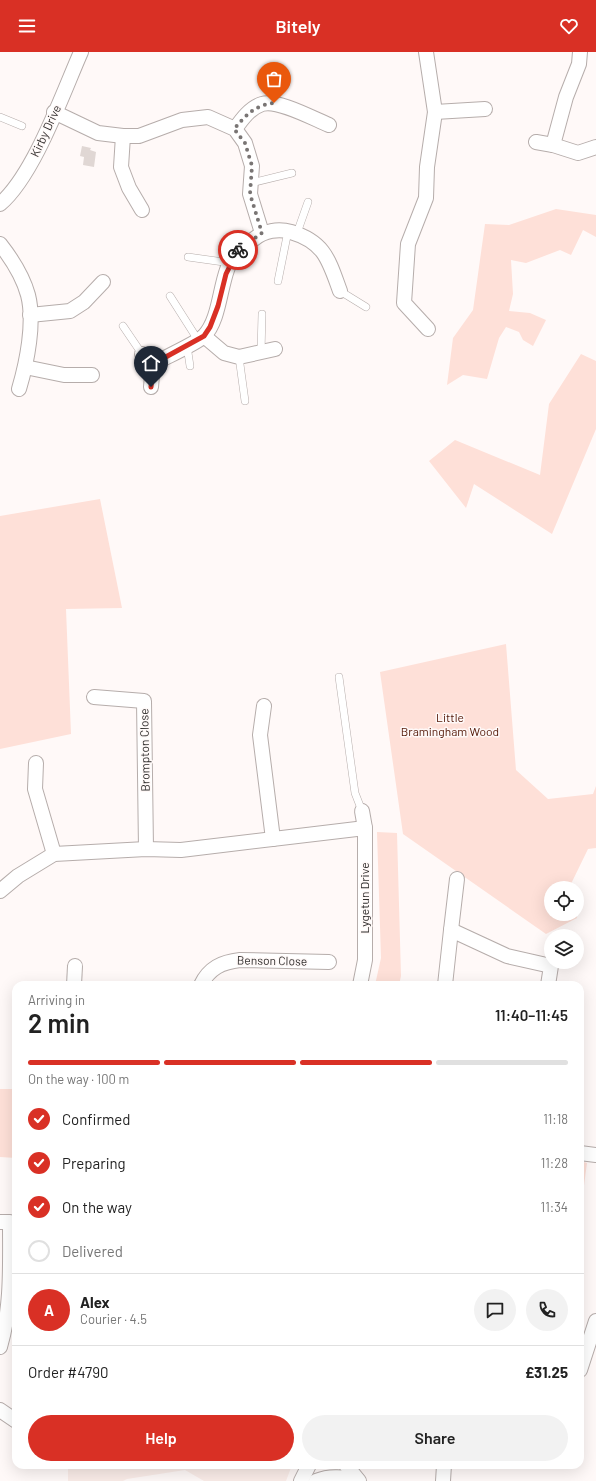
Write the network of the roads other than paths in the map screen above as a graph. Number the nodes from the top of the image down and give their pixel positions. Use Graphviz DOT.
graph roads {
  1 [pos="82,52"];
  2 [pos="426,52"];
  3 [pos="580,52"];
  4 [pos="485,109"];
  5 [pos="54,112"];
  6 [pos="435,112"];
  7 [pos="0,117"];
  8 [pos="329,125"];
  9 [pos="22,126"];
  10 [pos="234,129"];
  11 [pos="123,136"];
  12 [pos="536,142"];
  13 [pos="553,145"];
  14 [pos="596,147"];
  15 [pos="292,173"];
  16 [pos="251,183"];
  17 [pos="308,202"];
  18 [pos="0,204"];
  19 [pos="142,210"];
  20 [pos="293,232"];
  21 [pos="262,233"];
  22 [pos="0,244"];
  23 [pos="188,257"];
  24 [pos="231,263"];
  25 [pos="278,281"];
  26 [pos="102,282"];
  27 [pos="340,291"];
  28 [pos="170,296"];
  29 [pos="366,307"];
  30 [pos="262,314"];
  31 [pos="30,315"];
  32 [pos="123,326"];
  33 [pos="428,329"];
  34 [pos="197,341"];
  35 [pos="268,351"];
  36 [pos="142,354"];
  37 [pos="239,356"];
  38 [pos="153,364"];
  39 [pos="190,366"];
  40 [pos="26,367"];
  41 [pos="92,375"];
  42 [pos="151,387"];
  43 [pos="19,388"];
  44 [pos="245,401"];
  45 [pos="339,677"];
  46 [pos="94,697"];
  47 [pos="264,706"];
  48 [pos="36,762"];
  49 [pos="362,811"];
  50 [pos="365,828"];
  51 [pos="273,839"];
  52 [pos="146,849"];
  53 [pos="54,854"];
  54 [pos="457,879"];
  55 [pos="0,891"];
  56 [pos="451,930"];
  57 [pos="329,962"];
  58 [pos="75,966"];
  59 [pos="74,981"];
  60 [pos="203,981"];
  61 [pos="361,981"];
  62 [pos="445,981"];
  63 [pos="549,981"];
  64 [pos="584,1154"];
  65 [pos="596,1156"];
  66 [pos="0,1222"];
  67 [pos="596,1321"];
  68 [pos="0,1346"];
  69 [pos="584,1358"];
  70 [pos="0,1410"];
  71 [pos="12,1419"];
  72 [pos="307,1469"];
  73 [pos="349,1469"];
  74 [pos="444,1469"];
  75 [pos="301,1481"];
  76 [pos="316,1481"];
  77 [pos="358,1481"];
  78 [pos="443,1481"];
  1 -- 5 [label="street, Kirby Drive"];
  2 -- 6 [label="street"];
  3 -- 13 [label="street"];
  4 -- 6 [label="street"];
  5 -- 11 [label="street"];
  5 -- 18 [label="street, Kirby Drive"];
  6 -- 33 [label="street"];
  7 -- 9 [label="lane"];
  8 -- 10 [label="street"];
  10 -- 11 [label="street"];
  10 -- 16 [label="street"];
  11 -- 19 [label="street"];
  12 -- 13 [label="street"];
  13 -- 14 [label="street"];
  15 -- 16 [label="lane"];
  16 -- 21 [label="street"];
  17 -- 20 [label="lane"];
  20 -- 21 [label="street"];
  20 -- 25 [label="lane"];
  20 -- 27 [label="street"];
  21 -- 24 [label="street"];
  22 -- 31 [label="street"];
  23 -- 24 [label="lane"];
  24 -- 34 [label="street"];
  26 -- 31 [label="street"];
  27 -- 29 [label="lane"];
  28 -- 34 [label="lane"];
  30 -- 35 [label="lane"];
  31 -- 40 [label="street"];
  32 -- 36 [label="lane"];
  34 -- 37 [label="street"];
  34 -- 38 [label="street"];
  34 -- 39 [label="lane"];
  35 -- 37 [label="street"];
  36 -- 38 [label="street"];
  37 -- 44 [label="lane"];
  38 -- 42 [label="street"];
  40 -- 41 [label="street"];
  40 -- 43 [label="street"];
  45 -- 49 [label="lane"];
  46 -- 52 [label="street, Brompton Close"];
  47 -- 51 [label="street"];
  48 -- 53 [label="street"];
  49 -- 50 [label="street, Lygetun Drive"];
  50 -- 51 [label="street"];
  50 -- 61 [label="street, Lygetun Drive"];
  51 -- 52 [label="street"];
  52 -- 53 [label="street"];
  53 -- 55 [label="street"];
  54 -- 56 [label="street"];
  56 -- 62 [label="street"];
  56 -- 63 [label="street"];
  57 -- 60 [label="street, Benson Close"];
  58 -- 59 [label="street"];
  64 -- 65 [label="street"];
  66 -- 68 [label="street"];
  67 -- 69 [label="street"];
  70 -- 71 [label="street"];
  72 -- 75 [label="street"];
  73 -- 77 [label="street"];
  74 -- 78 [label="street"];
  76 -- 77 [label="street"];
}
